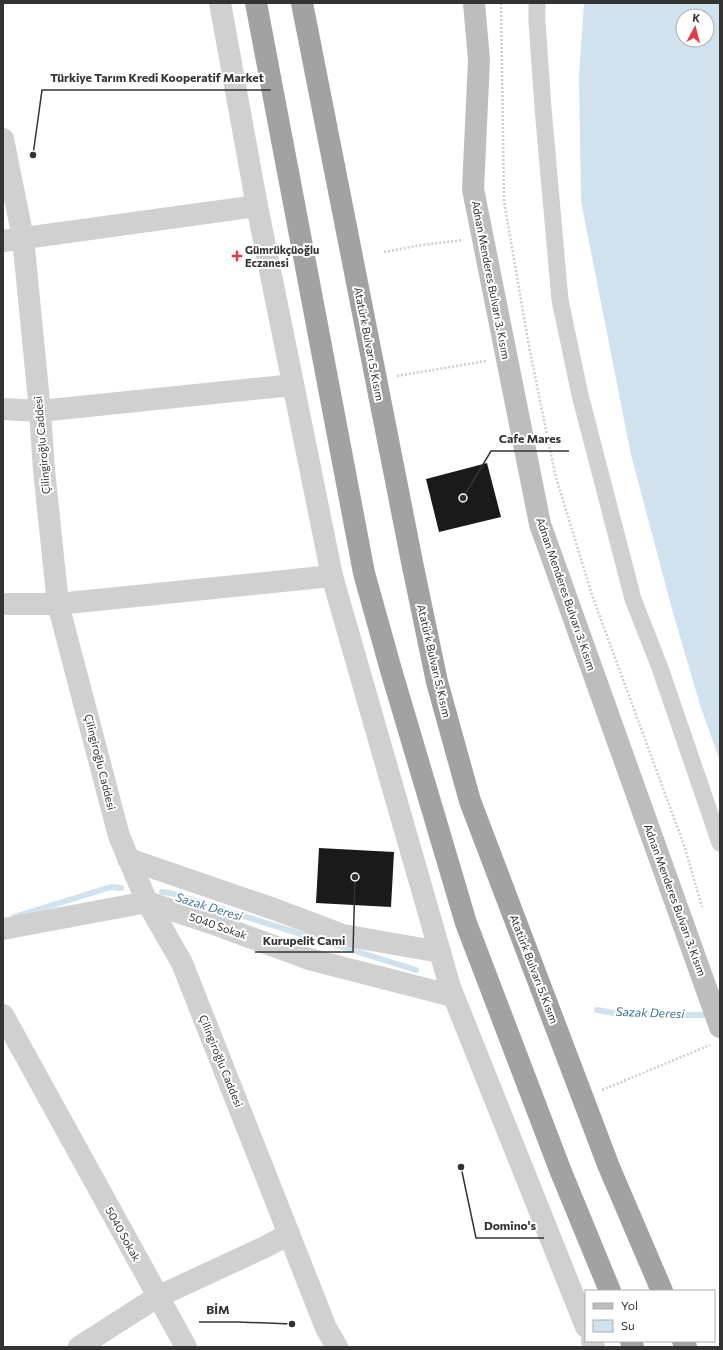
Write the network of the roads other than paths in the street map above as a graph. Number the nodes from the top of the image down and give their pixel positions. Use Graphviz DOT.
graph roads {
  1 [pos="220,3"];
  2 [pos="256,3"];
  3 [pos="302,3"];
  4 [pos="474,3"];
  5 [pos="537,3"];
  6 [pos="3,139"];
  7 [pos="258,206"];
  8 [pos="13,240"];
  9 [pos="293,385"];
  10 [pos="3,409"];
  11 [pos="40,411"];
  12 [pos="332,576"];
  13 [pos="3,604"];
  14 [pos="58,604"];
  15 [pos="720,843"];
  16 [pos="128,859"];
  17 [pos="147,902"];
  18 [pos="3,929"];
  19 [pos="440,952"];
  20 [pos="453,996"];
  21 [pos="3,1015"];
  22 [pos="716,1036"];
  23 [pos="289,1234"];
  24 [pos="610,1290"];
  25 [pos="662,1290"];
  26 [pos="158,1297"];
  27 [pos="585,1324"];
  28 [pos="79,1347"];
  29 [pos="186,1347"];
  30 [pos="337,1347"];
  1 -- 7 [label="street"];
  2 -- 24 [label="highway"];
  3 -- 25 [label="highway, Atatürk Bulvarı 5. Kısım"];
  4 -- 22 [label="main road, Adnan Menderes Bulvarı 3. Kısım"];
  5 -- 15 [label="street"];
  6 -- 8 [label="street, Çilingiroğlu Caddesi"];
  7 -- 8 [label="street"];
  7 -- 9 [label="street"];
  8 -- 11 [label="street, Çilingiroğlu Caddesi"];
  9 -- 11 [label="street"];
  9 -- 12 [label="street"];
  10 -- 11 [label="street"];
  11 -- 14 [label="street, Çilingiroğlu Caddesi"];
  12 -- 14 [label="street"];
  12 -- 19 [label="street"];
  13 -- 14 [label="street"];
  14 -- 16 [label="street, Çilingiroğlu Caddesi"];
  16 -- 17 [label="street, Çilingiroğlu Caddesi"];
  16 -- 19 [label="street"];
  17 -- 18 [label="street, 5040 Sokak"];
  17 -- 20 [label="street, 5040 Sokak"];
  17 -- 23 [label="street, Çilingiroğlu Caddesi"];
  19 -- 20 [label="street"];
  20 -- 27 [label="street"];
  21 -- 26 [label="street, 5040 Sokak"];
  23 -- 26 [label="street"];
  23 -- 30 [label="street, Çilingiroğlu Caddesi"];
  26 -- 28 [label="street"];
  26 -- 29 [label="street, 5040 Sokak"];
}
